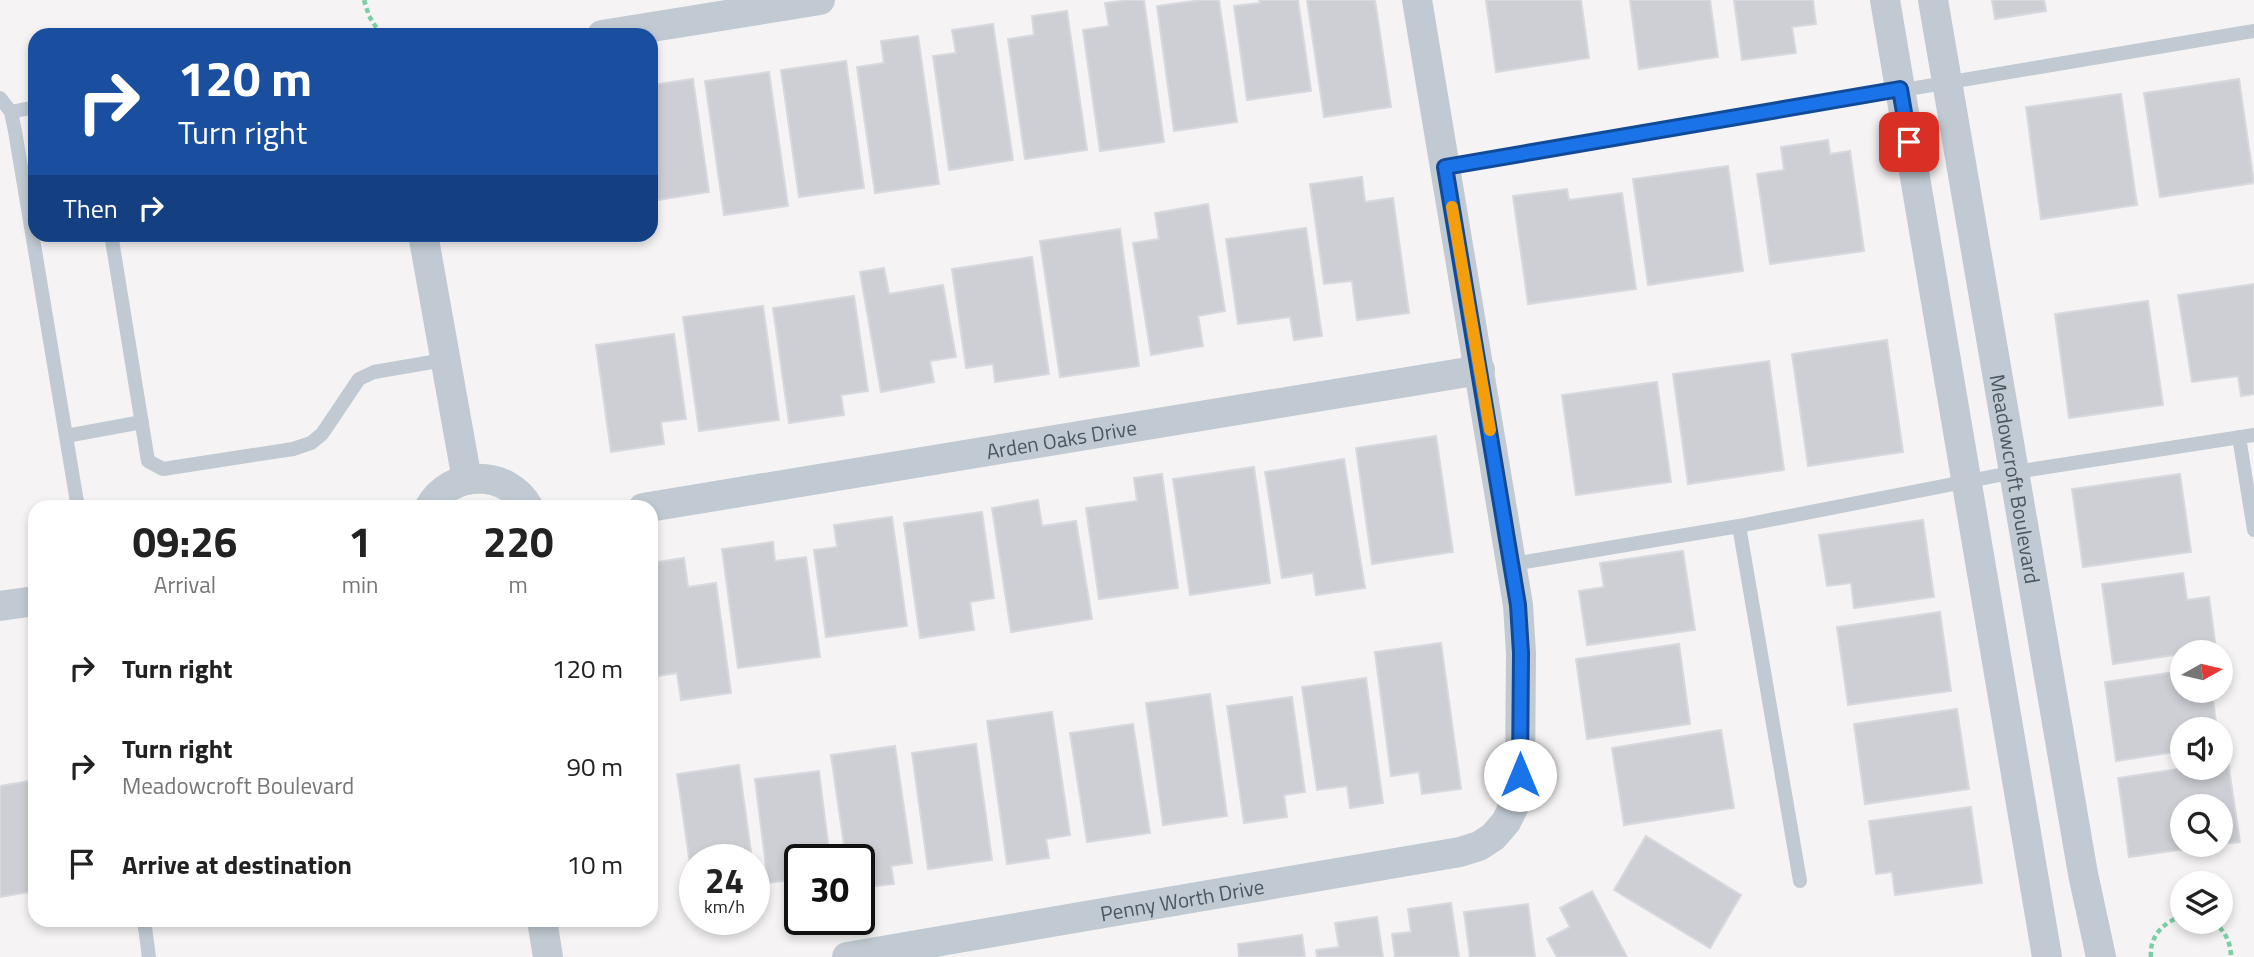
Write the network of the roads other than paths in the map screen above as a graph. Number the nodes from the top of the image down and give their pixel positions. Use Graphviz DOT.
graph roads {
  1 [pos="820,0"];
  2 [pos="1417,0"];
  3 [pos="1885,0"];
  4 [pos="1933,0"];
  5 [pos="646,28"];
  6 [pos="2254,31"];
  7 [pos="1948,81"];
  8 [pos="1900,89"];
  9 [pos="0,98"];
  10 [pos="28,108"];
  11 [pos="11,111"];
  12 [pos="1445,167"];
  13 [pos="28,211"];
  14 [pos="33,242"];
  15 [pos="112,242"];
  16 [pos="424,242"];
  17 [pos="444,360"];
  18 [pos="1479,370"];
  19 [pos="142,422"];
  20 [pos="2254,435"];
  21 [pos="66,436"];
  22 [pos="2239,438"];
  23 [pos="2015,472"];
  24 [pos="467,480"];
  25 [pos="1967,481"];
  26 [pos="77,500"];
  27 [pos="434,500"];
  28 [pos="523,500"];
  29 [pos="658,506"];
  30 [pos="1739,526"];
  31 [pos="2254,530"];
  32 [pos="1513,564"];
  33 [pos="28,602"];
  34 [pos="0,606"];
  35 [pos="1800,881"];
  36 [pos="145,927"];
  37 [pos="543,927"];
  38 [pos="149,957"];
  39 [pos="548,957"];
  40 [pos="847,957"];
  41 [pos="2047,957"];
  42 [pos="2101,957"];
  1 -- 5 [label="street"];
  2 -- 12 [label="street"];
  3 -- 8 [label="street"];
  4 -- 7 [label="street, Meadowcroft Boulevard"];
  6 -- 7 [label="lane"];
  7 -- 8 [label="lane"];
  7 -- 23 [label="street, Meadowcroft Boulevard"];
  8 -- 12 [label="lane"];
  8 -- 25 [label="street"];
  9 -- 11 [label="lane"];
  10 -- 11 [label="lane"];
  11 -- 13 [label="lane"];
  12 -- 18 [label="street"];
  14 -- 21 [label="lane"];
  15 -- 19 [label="lane"];
  16 -- 17 [label="street"];
  17 -- 19 [label="lane"];
  17 -- 24 [label="street"];
  18 -- 29 [label="street, Arden Oaks Drive"];
  18 -- 32 [label="street"];
  19 -- 21 [label="lane"];
  20 -- 22 [label="lane"];
  21 -- 26 [label="lane"];
  22 -- 23 [label="lane"];
  22 -- 31 [label="lane"];
  23 -- 25 [label="lane"];
  23 -- 42 [label="street, Meadowcroft Boulevard"];
  24 -- 27 [label="street"];
  24 -- 28 [label="street"];
  25 -- 30 [label="lane"];
  25 -- 41 [label="street"];
  30 -- 32 [label="lane"];
  30 -- 35 [label="lane"];
  32 -- 40 [label="street, Penny Worth Drive"];
  33 -- 34 [label="street"];
  36 -- 38 [label="lane"];
  37 -- 39 [label="street"];
}
